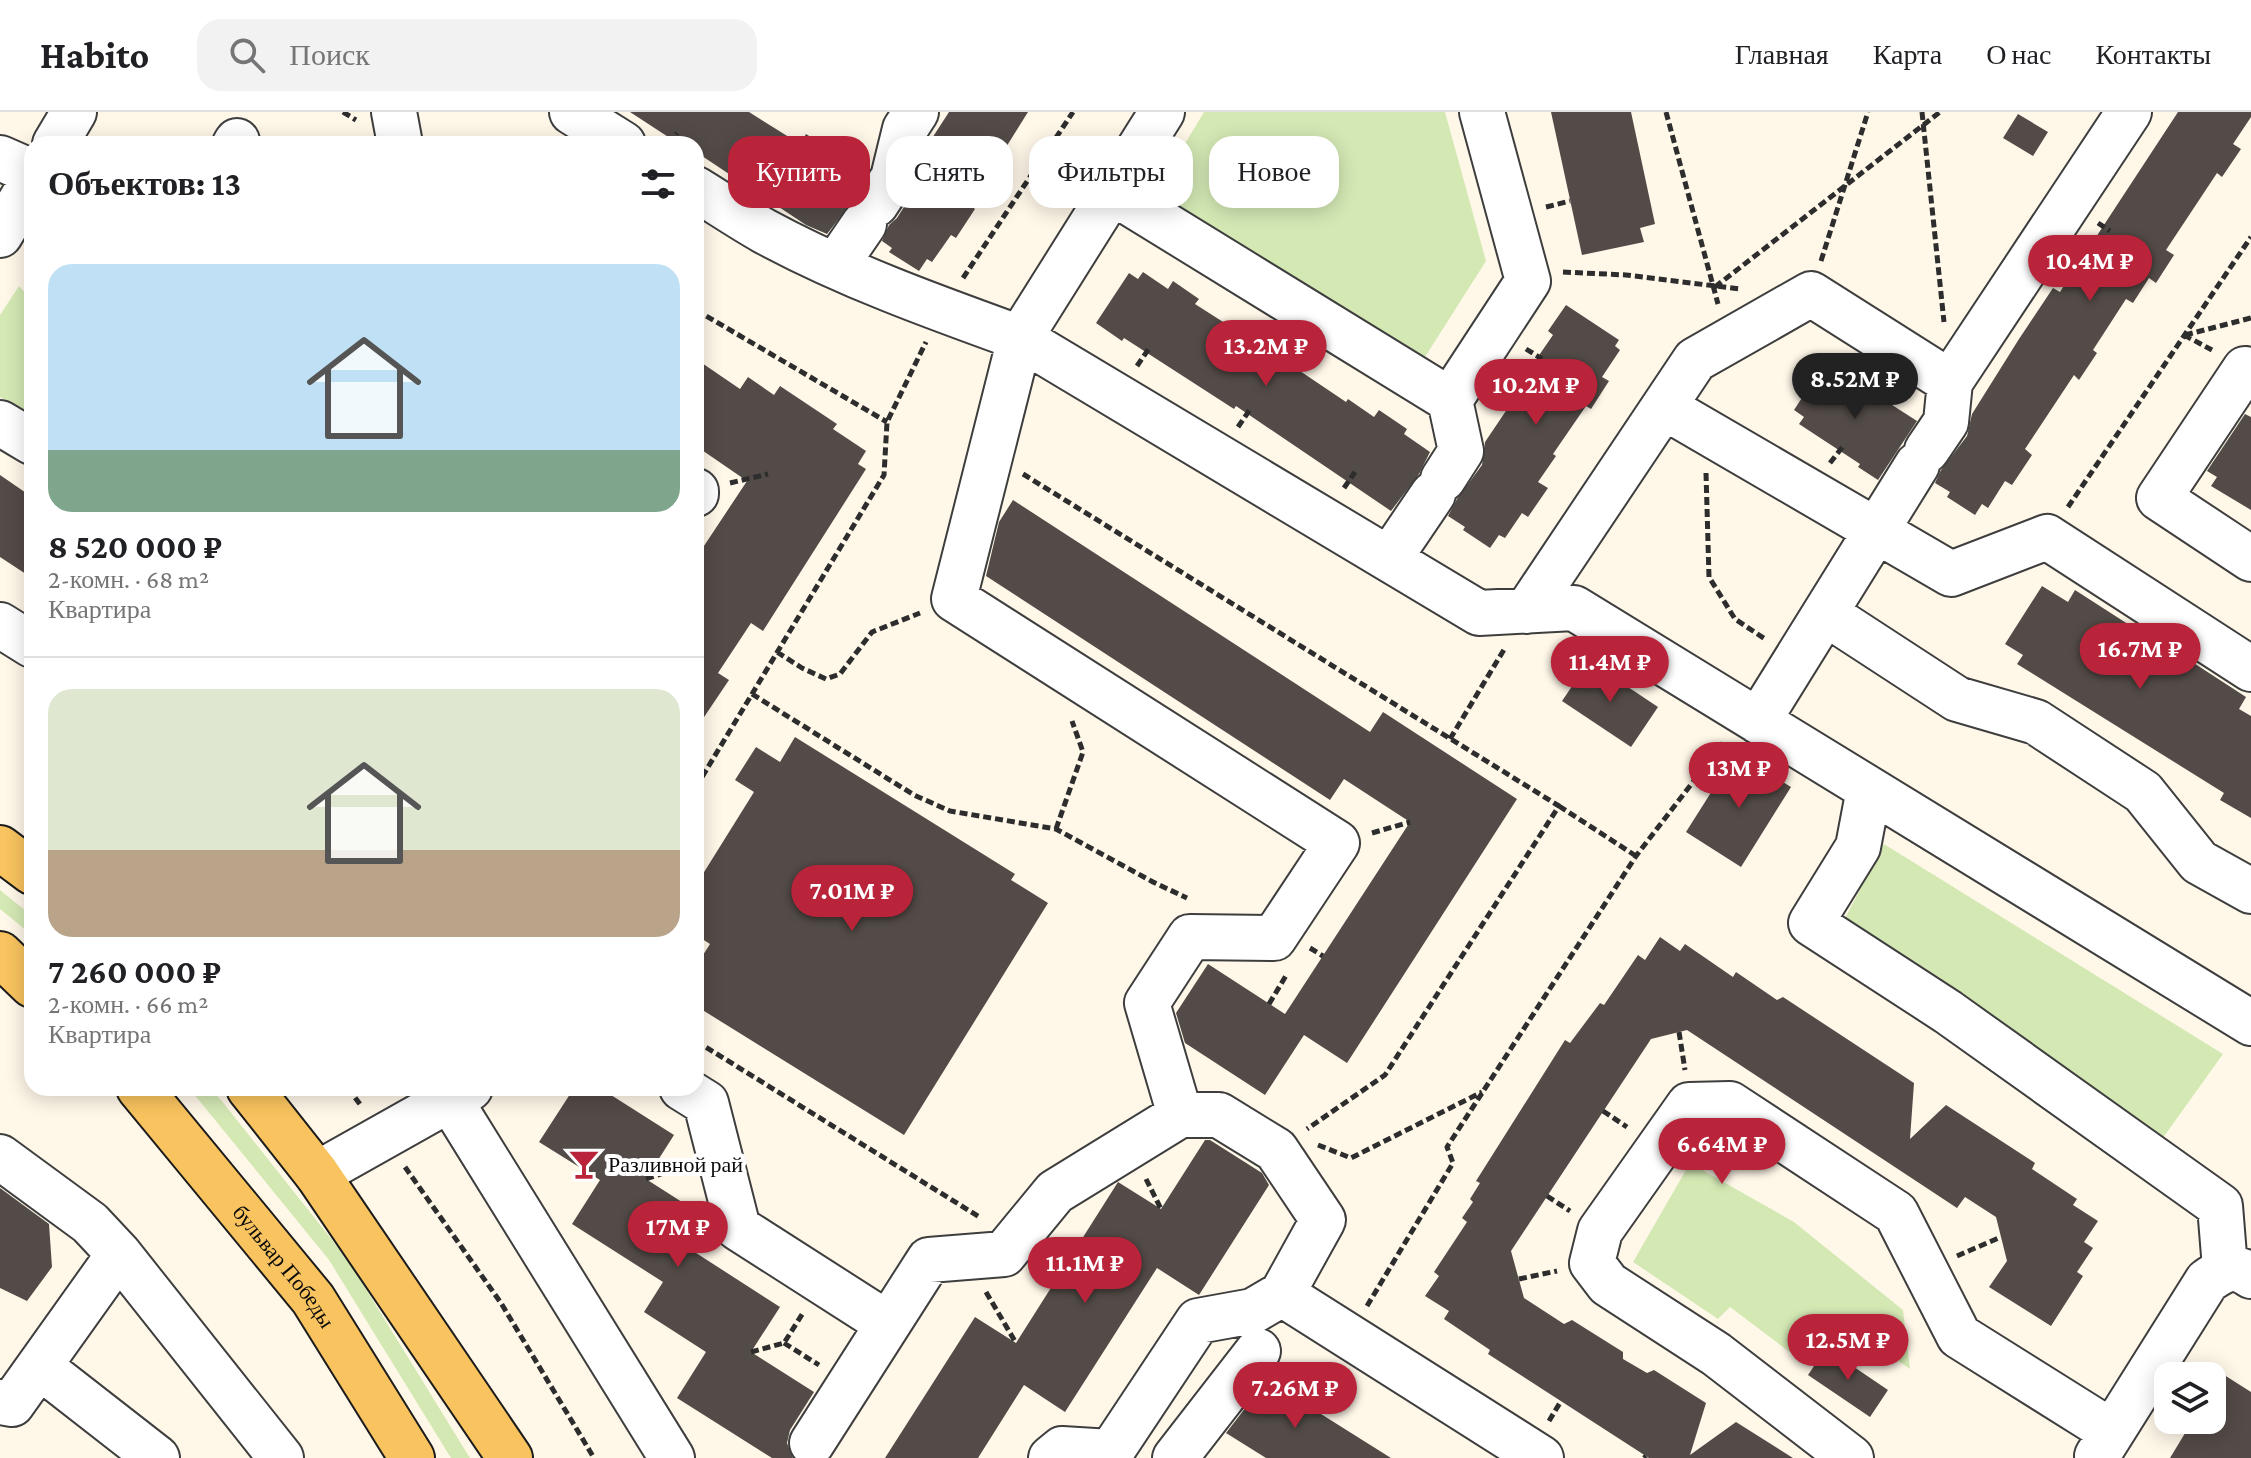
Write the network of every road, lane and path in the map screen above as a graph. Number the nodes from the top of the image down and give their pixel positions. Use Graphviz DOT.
graph roads {
  1 [pos="74,112"];
  2 [pos="394,112"];
  3 [pos="572,112"];
  4 [pos="1073,112"];
  5 [pos="1162,112"];
  6 [pos="1482,112"];
  7 [pos="1666,112"];
  8 [pos="1868,112"];
  9 [pos="1922,112"];
  10 [pos="1940,112"];
  11 [pos="2129,112"];
  12 [pos="900,118"];
  13 [pos="1923,125"];
  14 [pos="677,133"];
  15 [pos="60,136"];
  16 [pos="398,136"];
  17 [pos="610,136"];
  18 [pos="675,136"];
  19 [pos="1147,136"];
  20 [pos="0,158"];
  21 [pos="24,168"];
  22 [pos="1845,186"];
  23 [pos="704,194"];
  24 [pos="24,195"];
  25 [pos="1102,208"];
  26 [pos="1138,208"];
  27 [pos="0,235"];
  28 [pos="2251,237"];
  29 [pos="836,265"];
  30 [pos="1528,281"];
  31 [pos="1714,287"];
  32 [pos="1743,289"];
  33 [pos="1811,294"];
  34 [pos="941,310"];
  35 [pos="704,315"];
  36 [pos="2251,318"];
  37 [pos="2184,335"];
  38 [pos="1020,338"];
  39 [pos="1729,341"];
  40 [pos="2251,372"];
  41 [pos="1950,382"];
  42 [pos="1450,400"];
  43 [pos="1664,407"];
  44 [pos="887,422"];
  45 [pos="1705,431"];
  46 [pos="991,454"];
  47 [pos="1877,530"];
  48 [pos="2047,537"];
  49 [pos="1389,559"];
  50 [pos="2251,559"];
  51 [pos="954,599"];
  52 [pos="1527,611"];
  53 [pos="1825,613"];
  54 [pos="0,625"];
  55 [pos="24,640"];
  56 [pos="777,652"];
  57 [pos="1796,660"];
  58 [pos="2251,669"];
  59 [pos="752,694"];
  60 [pos="1064,708"];
  61 [pos="1751,717"];
  62 [pos="1450,739"];
  63 [pos="704,774"];
  64 [pos="1869,789"];
  65 [pos="1559,806"];
  66 [pos="1056,829"];
  67 [pos="0,848"];
  68 [pos="1636,856"];
  69 [pos="24,866"];
  70 [pos="2251,891"];
  71 [pos="1192,900"];
  72 [pos="0,954"];
  73 [pos="24,977"];
  74 [pos="2251,1023"];
  75 [pos="704,1046"];
  76 [pos="1483,1092"];
  77 [pos="146,1096"];
  78 [pos="255,1096"];
  79 [pos="354,1096"];
  80 [pos="456,1096"];
  81 [pos="461,1096"];
  82 [pos="695,1096"];
  83 [pos="1180,1115"];
  84 [pos="385,1136"];
  85 [pos="1286,1143"];
  86 [pos="0,1157"];
  87 [pos="317,1174"];
  88 [pos="1016,1240"];
  89 [pos="119,1254"];
  90 [pos="966,1257"];
  91 [pos="2238,1272"];
  92 [pos="824,1282"];
  93 [pos="1282,1294"];
  94 [pos="888,1324"];
  95 [pos="1348,1336"];
  96 [pos="1016,1343"];
  97 [pos="1258,1351"];
  98 [pos="751,1352"];
  99 [pos="39,1366"];
  100 [pos="4,1409"];
  101 [pos="812,1443"];
  102 [pos="2104,1445"];
  103 [pos="157,1458"];
  104 [pos="281,1458"];
  105 [pos="412,1458"];
  106 [pos="510,1458"];
  107 [pos="594,1458"];
  108 [pos="672,1458"];
  109 [pos="1051,1458"];
  110 [pos="1175,1458"];
  111 [pos="1541,1458"];
  112 [pos="1851,1458"];
  1 -- 15 [label="lane"];
  2 -- 16 [label="lane"];
  3 -- 17 [label="lane"];
  4 -- 34 [label="path"];
  5 -- 19 [label="lane"];
  6 -- 30 [label="lane"];
  7 -- 31 [label="path"];
  8 -- 22 [label="path"];
  9 -- 13 [label="path"];
  10 -- 13 [label="path"];
  11 -- 41 [label="lane"];
  12 -- 29 [label="lane"];
  13 -- 22 [label="path"];
  13 -- 41 [label="path"];
  14 -- 18 [label="path"];
  20 -- 21 [label="lane"];
  22 -- 31 [label="path"];
  22 -- 33 [label="path"];
  23 -- 29 [label="lane"];
  24 -- 27 [label="lane"];
  25 -- 38 [label="lane"];
  26 -- 42 [label="lane"];
  28 -- 37 [label="path"];
  29 -- 34 [label="lane"];
  30 -- 31 [label="path"];
  30 -- 42 [label="lane"];
  31 -- 32 [label="path"];
  31 -- 39 [label="path"];
  33 -- 39 [label="lane"];
  33 -- 41 [label="lane"];
  34 -- 38 [label="lane"];
  34 -- 44 [label="path"];
  35 -- 44 [label="path"];
  36 -- 37 [label="path"];
  37 -- 48 [label="path"];
  38 -- 46 [label="lane"];
  38 -- 49 [label="lane"];
  39 -- 43 [label="lane"];
  40 -- 50 [label="lane"];
  41 -- 47 [label="lane"];
  42 -- 49 [label="lane"];
  43 -- 45 [label="lane"];
  43 -- 52 [label="lane"];
  44 -- 56 [label="path"];
  45 -- 47 [label="lane"];
  45 -- 57 [label="path"];
  46 -- 51 [label="lane"];
  46 -- 62 [label="path"];
  47 -- 48 [label="lane"];
  47 -- 53 [label="lane"];
  48 -- 58 [label="lane"];
  49 -- 52 [label="lane"];
  51 -- 56 [label="path"];
  51 -- 83 [label="lane"];
  52 -- 61 [label="lane"];
  52 -- 62 [label="path"];
  53 -- 57 [label="lane"];
  53 -- 70 [label="lane"];
  54 -- 55 [label="lane"];
  56 -- 59 [label="path"];
  57 -- 61 [label="lane"];
  59 -- 63 [label="path"];
  59 -- 66 [label="path"];
  60 -- 66 [label="path"];
  61 -- 64 [label="lane"];
  61 -- 68 [label="path"];
  62 -- 65 [label="path"];
  64 -- 74 [label="lane"];
  64 -- 91 [label="lane"];
  65 -- 68 [label="path"];
  65 -- 85 [label="path"];
  66 -- 71 [label="path"];
  67 -- 69 [label="main road"];
  68 -- 76 [label="path"];
  72 -- 73 [label="main road"];
  75 -- 88 [label="path"];
  76 -- 85 [label="path"];
  76 -- 95 [label="path"];
  77 -- 105 [label="main road, бульвар Победы"];
  78 -- 87 [label="main road"];
  79 -- 84 [label="path"];
  80 -- 84 [label="lane"];
  81 -- 108 [label="lane"];
  82 -- 92 [label="lane"];
  83 -- 85 [label="lane"];
  83 -- 88 [label="lane"];
  84 -- 87 [label="lane"];
  84 -- 107 [label="path"];
  85 -- 93 [label="lane"];
  86 -- 89 [label="lane"];
  87 -- 106 [label="main road"];
  88 -- 90 [label="lane"];
  89 -- 99 [label="lane"];
  89 -- 104 [label="lane"];
  90 -- 94 [label="lane"];
  90 -- 96 [label="path"];
  91 -- 102 [label="lane"];
  92 -- 94 [label="lane"];
  92 -- 98 [label="path"];
  93 -- 95 [label="lane"];
  93 -- 109 [label="lane"];
  94 -- 101 [label="lane"];
  95 -- 111 [label="lane"];
  97 -- 110 [label="lane"];
  99 -- 100 [label="lane"];
  99 -- 103 [label="lane"];
  102 -- 112 [label="lane"];
}
